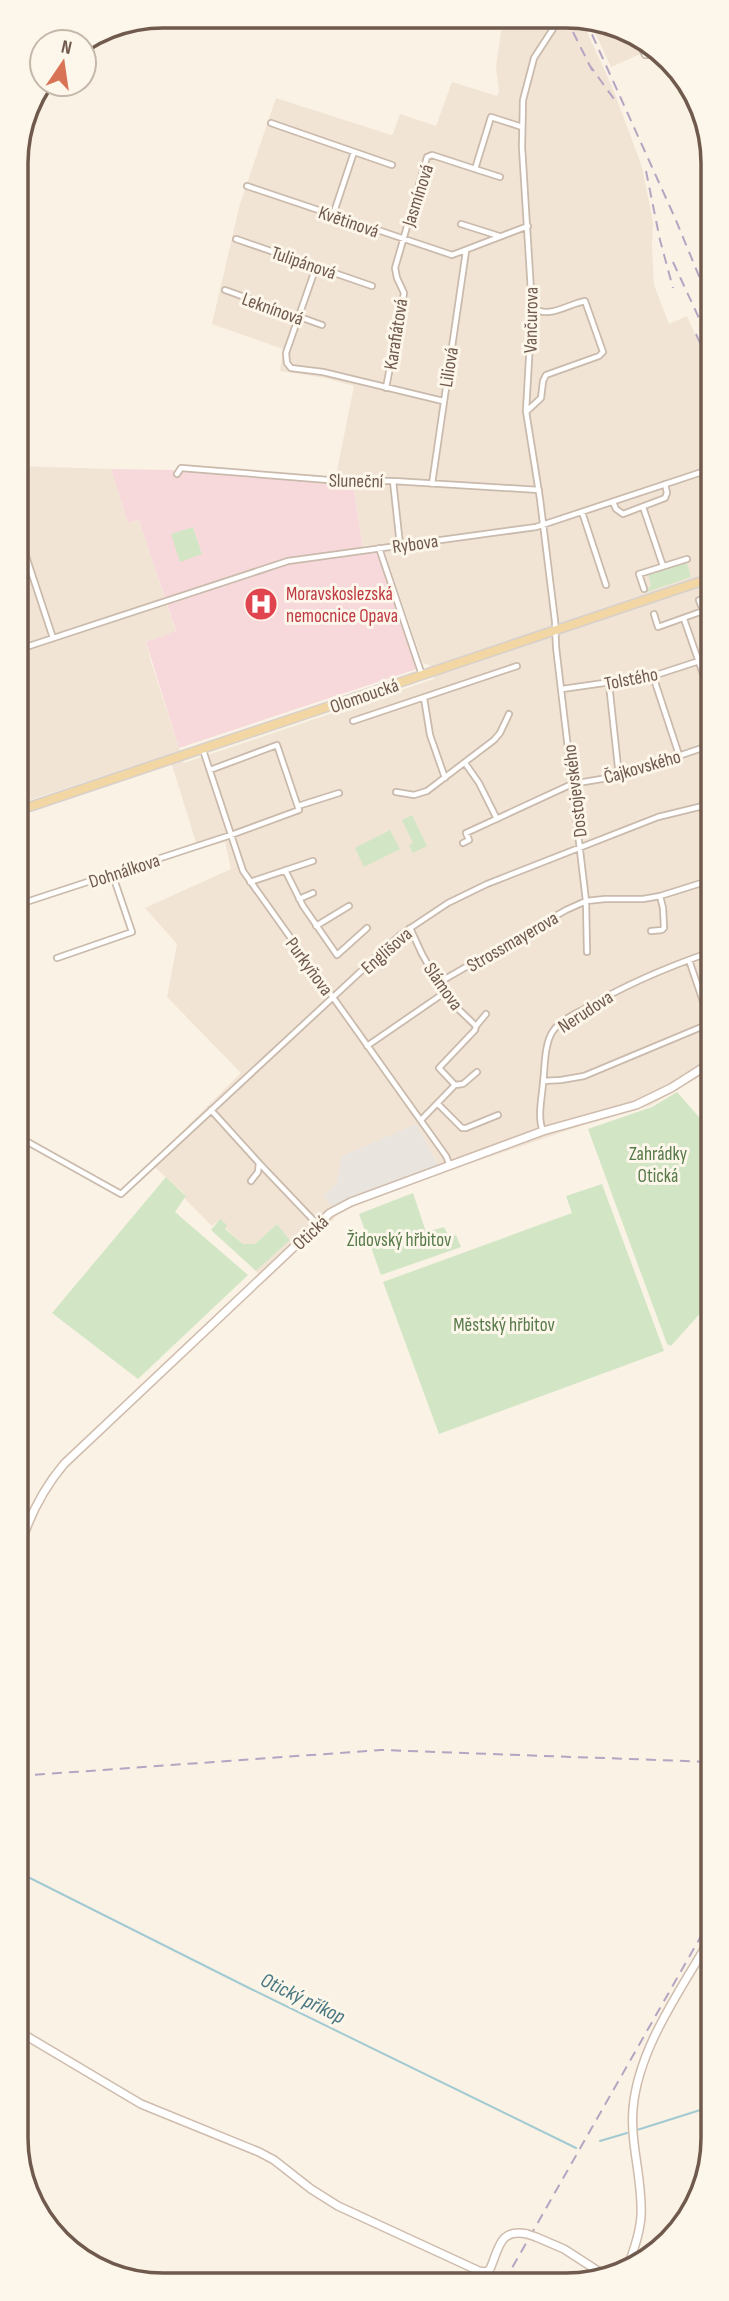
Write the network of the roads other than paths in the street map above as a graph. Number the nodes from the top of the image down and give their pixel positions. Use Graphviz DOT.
graph roads {
  1 [pos="554,28"];
  2 [pos="271,123"];
  3 [pos="522,127"];
  4 [pos="354,152"];
  5 [pos="392,165"];
  6 [pos="475,169"];
  7 [pos="500,177"];
  8 [pos="247,186"];
  9 [pos="333,215"];
  10 [pos="461,224"];
  11 [pos="528,226"];
  12 [pos="500,237"];
  13 [pos="236,239"];
  14 [pos="403,239"];
  15 [pos="466,251"];
  16 [pos="316,267"];
  17 [pos="372,286"];
  18 [pos="225,290"];
  19 [pos="533,307"];
  20 [pos="298,317"];
  21 [pos="323,325"];
  22 [pos="386,388"];
  23 [pos="443,401"];
  24 [pos="526,411"];
  25 [pos="701,472"];
  26 [pos="177,474"];
  27 [pos="393,481"];
  28 [pos="432,484"];
  29 [pos="665,484"];
  30 [pos="539,490"];
  31 [pos="613,502"];
  32 [pos="643,508"];
  33 [pos="582,512"];
  34 [pos="543,525"];
  35 [pos="400,545"];
  36 [pos="379,548"];
  37 [pos="687,559"];
  38 [pos="28,562"];
  39 [pos="663,566"];
  40 [pos="701,581"];
  41 [pos="606,585"];
  42 [pos="644,589"];
  43 [pos="699,600"];
  44 [pos="701,606"];
  45 [pos="701,612"];
  46 [pos="654,614"];
  47 [pos="684,619"];
  48 [pos="556,629"];
  49 [pos="53,638"];
  50 [pos="28,646"];
  51 [pos="699,661"];
  52 [pos="517,666"];
  53 [pos="701,666"];
  54 [pos="422,675"];
  55 [pos="653,676"];
  56 [pos="609,684"];
  57 [pos="562,689"];
  58 [pos="424,698"];
  59 [pos="509,714"];
  60 [pos="353,721"];
  61 [pos="701,748"];
  62 [pos="203,749"];
  63 [pos="679,755"];
  64 [pos="465,763"];
  65 [pos="210,770"];
  66 [pos="619,776"];
  67 [pos="445,778"];
  68 [pos="572,784"];
  69 [pos="396,792"];
  70 [pos="339,793"];
  71 [pos="298,806"];
  72 [pos="701,806"];
  73 [pos="28,807"];
  74 [pos="496,819"];
  75 [pos="231,835"];
  76 [pos="463,843"];
  77 [pos="580,847"];
  78 [pos="313,861"];
  79 [pos="285,870"];
  80 [pos="112,873"];
  81 [pos="250,882"];
  82 [pos="701,883"];
  83 [pos="313,893"];
  84 [pos="660,896"];
  85 [pos="299,899"];
  86 [pos="28,901"];
  87 [pos="586,901"];
  88 [pos="349,906"];
  89 [pos="316,926"];
  90 [pos="367,928"];
  91 [pos="410,928"];
  92 [pos="651,931"];
  93 [pos="587,952"];
  94 [pos="701,956"];
  95 [pos="57,958"];
  96 [pos="689,960"];
  97 [pos="438,983"];
  98 [pos="444,993"];
  99 [pos="701,995"];
  100 [pos="332,998"];
  101 [pos="486,1014"];
  102 [pos="476,1026"];
  103 [pos="701,1028"];
  104 [pos="367,1046"];
  105 [pos="701,1069"];
  106 [pos="477,1072"];
  107 [pos="543,1081"];
  108 [pos="455,1085"];
  109 [pos="438,1104"];
  110 [pos="211,1110"];
  111 [pos="498,1115"];
  112 [pos="421,1121"];
  113 [pos="543,1131"];
  114 [pos="28,1142"];
  115 [pos="259,1163"];
  116 [pos="450,1166"];
  117 [pos="251,1181"];
  118 [pos="317,1224"];
  119 [pos="28,1526"];
  120 [pos="701,1955"];
  121 [pos="28,2037"];
  122 [pos="637,2241"];
  123 [pos="631,2256"];
  124 [pos="627,2259"];
  125 [pos="589,2265"];
  126 [pos="598,2269"];
  127 [pos="592,2270"];
  1 -- 3 [label="street, Vančurova"];
  2 -- 4 [label="street"];
  3 -- 6 [label="street"];
  3 -- 11 [label="street, Vančurova"];
  4 -- 5 [label="street"];
  4 -- 9 [label="street"];
  6 -- 7 [label="street, Jasmínová"];
  6 -- 14 [label="street, Jasmínová"];
  8 -- 9 [label="street, Květinová"];
  9 -- 14 [label="street, Květinová"];
  10 -- 12 [label="street"];
  11 -- 12 [label="street"];
  11 -- 19 [label="street, Vančurova"];
  12 -- 15 [label="street"];
  13 -- 16 [label="street, Tulipánová"];
  14 -- 15 [label="street, Květinová"];
  14 -- 22 [label="street, Karafiátová"];
  15 -- 23 [label="street, Liliová"];
  16 -- 17 [label="street, Tulipánová"];
  16 -- 20 [label="street, Karafiátová"];
  18 -- 20 [label="street, Leknínová"];
  19 -- 24 [label="street, Vančurova"];
  19 -- 24 [label="street"];
  20 -- 21 [label="street, Leknínová"];
  20 -- 22 [label="street, Karafiátová"];
  22 -- 23 [label="street, Karafiátová"];
  23 -- 28 [label="street, Liliová"];
  24 -- 30 [label="street, Vančurova"];
  25 -- 29 [label="street, Rybova"];
  26 -- 27 [label="street, Sluneční"];
  27 -- 28 [label="street, Sluneční"];
  27 -- 35 [label="street"];
  28 -- 30 [label="street, Sluneční"];
  29 -- 31 [label="street, Rybova"];
  29 -- 32 [label="street"];
  30 -- 34 [label="street, Vančurova"];
  31 -- 32 [label="street"];
  31 -- 33 [label="street, Rybova"];
  32 -- 39 [label="street"];
  33 -- 34 [label="street, Rybova"];
  33 -- 41 [label="street"];
  34 -- 35 [label="street, Rybova"];
  34 -- 48 [label="street, Vančurova"];
  35 -- 36 [label="street, Rybova"];
  36 -- 49 [label="street, Rybova"];
  36 -- 54 [label="street"];
  37 -- 39 [label="street"];
  38 -- 49 [label="street"];
  39 -- 42 [label="street"];
  40 -- 48 [label="main road, Olomoucká"];
  43 -- 44 [label="street"];
  45 -- 47 [label="street"];
  46 -- 47 [label="street"];
  47 -- 51 [label="street"];
  48 -- 54 [label="main road, Olomoucká"];
  48 -- 57 [label="street, Dostojevského"];
  49 -- 50 [label="street, Rybova"];
  51 -- 53 [label="street"];
  51 -- 55 [label="street, Tolstého"];
  52 -- 58 [label="street"];
  54 -- 62 [label="main road, Olomoucká"];
  55 -- 56 [label="street, Tolstého"];
  55 -- 63 [label="street"];
  56 -- 57 [label="street, Tolstého"];
  56 -- 66 [label="street"];
  57 -- 68 [label="street, Dostojevského"];
  58 -- 60 [label="street"];
  58 -- 67 [label="street"];
  59 -- 64 [label="street"];
  61 -- 63 [label="street, Čajkovského"];
  62 -- 65 [label="street, Purkyňova"];
  62 -- 73 [label="main road, Olomoucká"];
  63 -- 66 [label="street, Čajkovského"];
  64 -- 67 [label="street"];
  64 -- 74 [label="street"];
  65 -- 71 [label="street"];
  65 -- 75 [label="street, Purkyňova"];
  66 -- 68 [label="street, Čajkovského"];
  67 -- 69 [label="street"];
  68 -- 74 [label="street, Čajkovského"];
  68 -- 77 [label="street, Dostojevského"];
  70 -- 71 [label="street"];
  71 -- 75 [label="street"];
  72 -- 77 [label="street, Englišova"];
  74 -- 76 [label="street, Čajkovského"];
  75 -- 80 [label="street, Dohnálkova"];
  75 -- 81 [label="street, Purkyňova"];
  77 -- 87 [label="street, Dostojevského"];
  77 -- 91 [label="street, Englišova"];
  78 -- 79 [label="street"];
  79 -- 81 [label="street"];
  79 -- 85 [label="street"];
  80 -- 86 [label="street, Dohnálkova"];
  80 -- 95 [label="street"];
  81 -- 100 [label="street, Purkyňova"];
  82 -- 84 [label="street"];
  83 -- 85 [label="street"];
  84 -- 87 [label="street"];
  84 -- 92 [label="street"];
  85 -- 89 [label="street"];
  87 -- 93 [label="street, Dostojevského"];
  87 -- 97 [label="street, Strossmayerova"];
  88 -- 89 [label="street"];
  89 -- 90 [label="street"];
  91 -- 97 [label="street, Slámova"];
  91 -- 100 [label="street, Englišova"];
  94 -- 96 [label="street, Nerudova"];
  96 -- 99 [label="street"];
  96 -- 107 [label="street, Nerudova"];
  97 -- 98 [label="street, Slámova"];
  98 -- 102 [label="street, Slámova"];
  98 -- 104 [label="street"];
  100 -- 104 [label="street, Purkyňova"];
  100 -- 110 [label="street, Englišova"];
  101 -- 102 [label="street, Slámova"];
  102 -- 108 [label="street"];
  103 -- 107 [label="street"];
  104 -- 112 [label="street, Purkyňova"];
  105 -- 113 [label="main road, Otická"];
  106 -- 108 [label="street"];
  107 -- 113 [label="street, Nerudova"];
  108 -- 109 [label="street"];
  109 -- 111 [label="street"];
  109 -- 112 [label="street"];
  110 -- 114 [label="street, Englišova"];
  110 -- 115 [label="street"];
  112 -- 116 [label="street, Purkyňova"];
  113 -- 116 [label="main road, Otická"];
  115 -- 117 [label="street"];
  115 -- 118 [label="street"];
  116 -- 118 [label="main road, Otická"];
  118 -- 119 [label="main road, Otická"];
  120 -- 122 [label="main road"];
  121 -- 125 [label="main road, bridge"];
  122 -- 123 [label="main road"];
  122 -- 124 [label="main road"];
  125 -- 126 [label="main road"];
  125 -- 127 [label="main road"];
}
